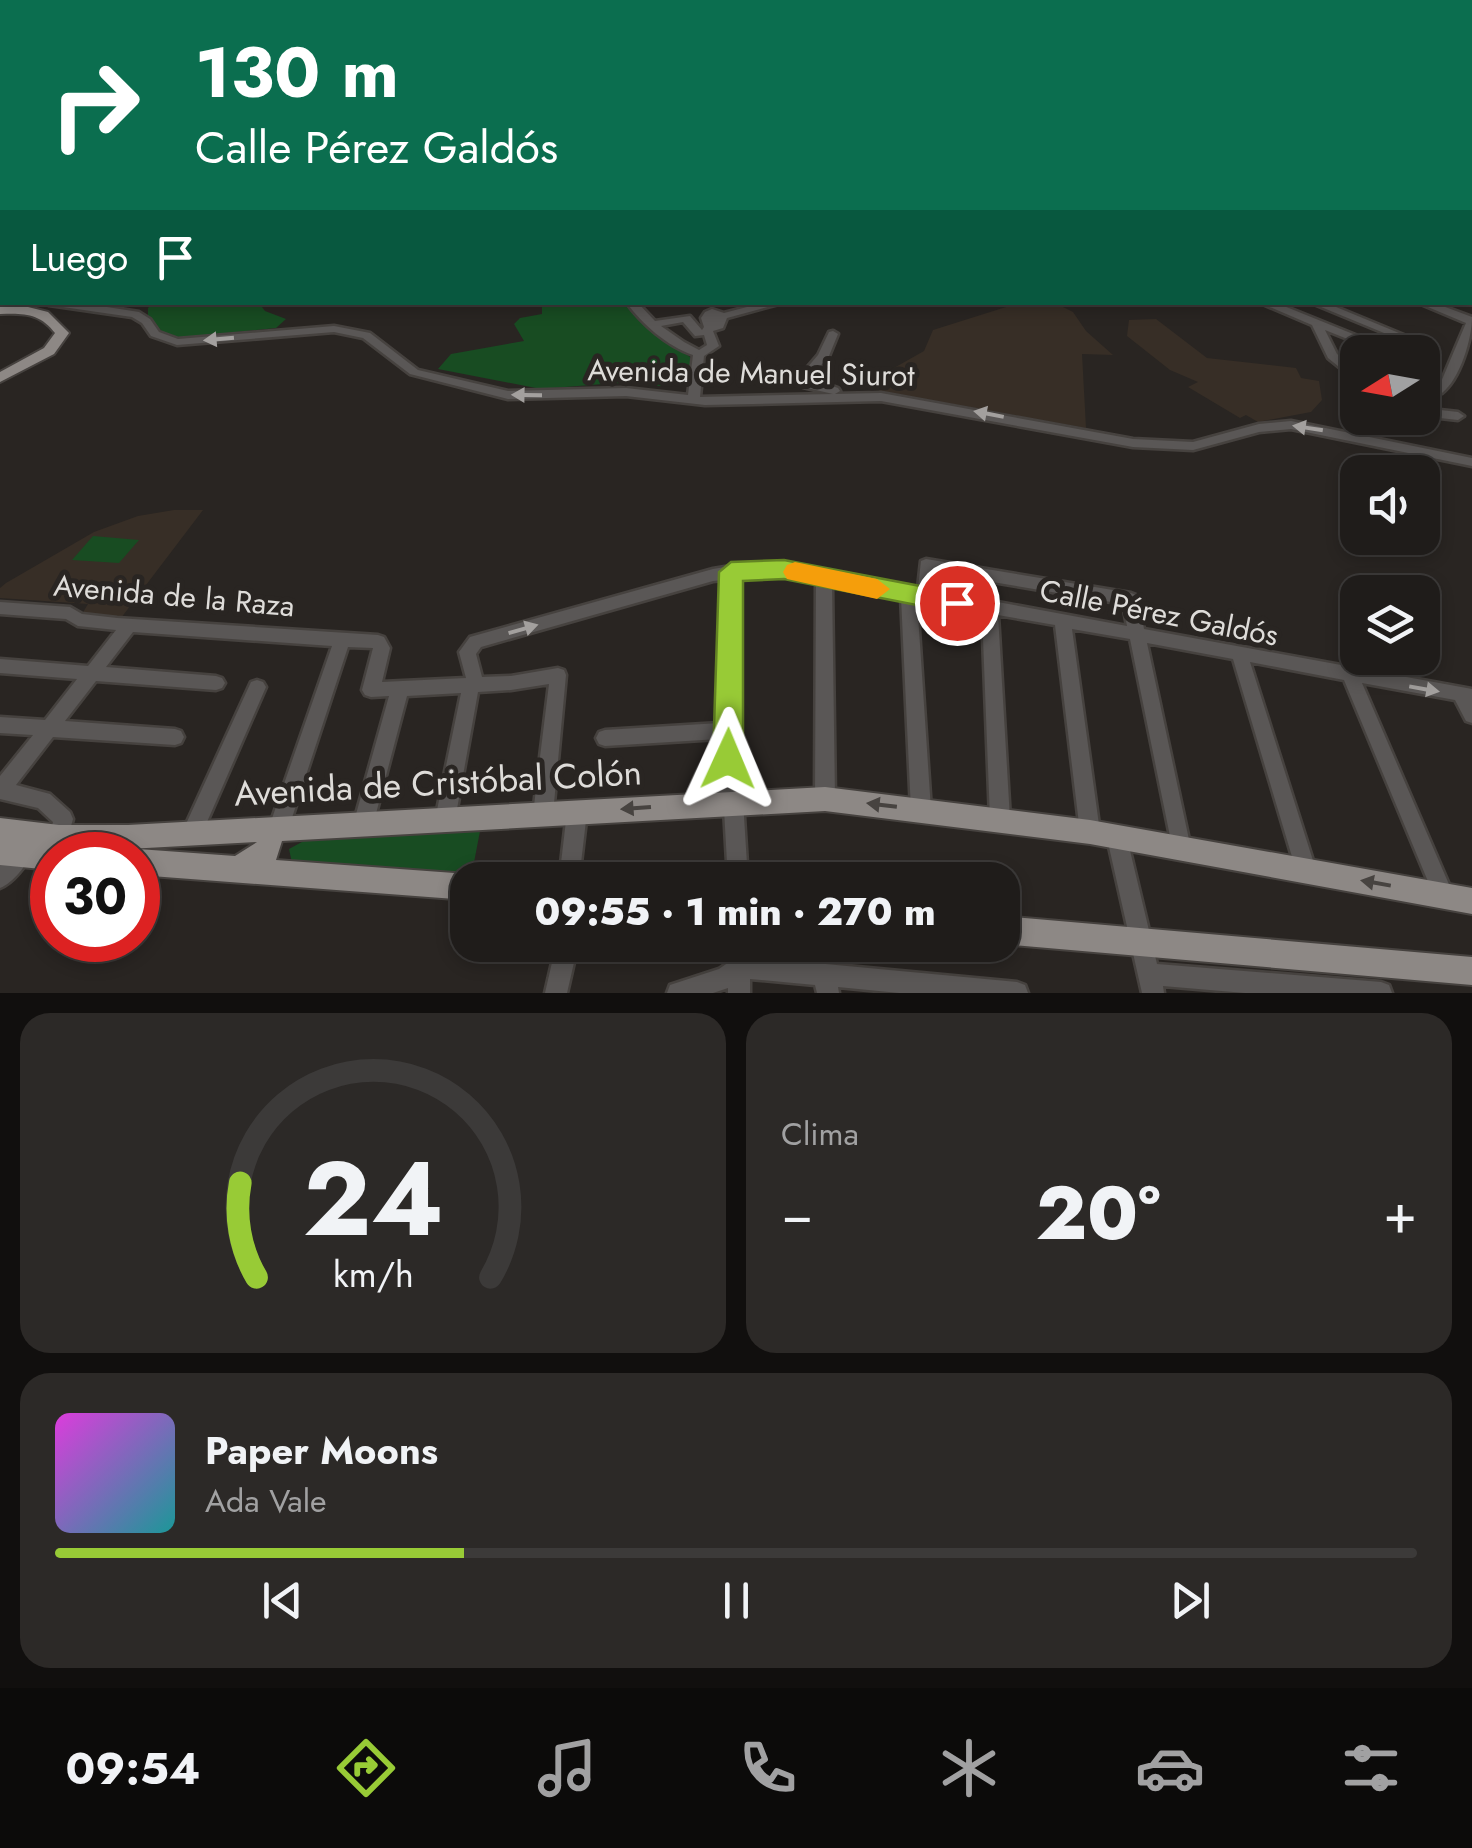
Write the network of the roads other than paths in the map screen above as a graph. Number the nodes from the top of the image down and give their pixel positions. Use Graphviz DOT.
graph roads {
  1 [pos="70,305"];
  2 [pos="633,305"];
  3 [pos="1271,305"];
  4 [pos="1429,305"];
  5 [pos="12,306"];
  6 [pos="1336,306"];
  7 [pos="736,307"];
  8 [pos="1472,322"];
  9 [pos="1316,323"];
  10 [pos="658,324"];
  11 [pos="705,330"];
  12 [pos="832,334"];
  13 [pos="1346,335"];
  14 [pos="1402,335"];
  15 [pos="697,353"];
  16 [pos="1340,362"];
  17 [pos="779,373"];
  18 [pos="0,378"];
  19 [pos="806,384"];
  20 [pos="1440,388"];
  21 [pos="854,395"];
  22 [pos="694,400"];
  23 [pos="1440,414"];
  24 [pos="1458,416"];
  25 [pos="1472,462"];
  26 [pos="731,572"];
  27 [pos="824,579"];
  28 [pos="917,596"];
  29 [pos="0,608"];
  30 [pos="990,609"];
  31 [pos="1063,623"];
  32 [pos="129,624"];
  33 [pos="1138,636"];
  34 [pos="343,638"];
  35 [pos="1240,656"];
  36 [pos="0,666"];
  37 [pos="90,674"];
  38 [pos="1351,676"];
  39 [pos="216,683"];
  40 [pos="474,685"];
  41 [pos="257,687"];
  42 [pos="400,688"];
  43 [pos="1466,696"];
  44 [pos="1472,715"];
  45 [pos="0,725"];
  46 [pos="50,726"];
  47 [pos="728,730"];
  48 [pos="175,737"];
  49 [pos="605,738"];
  50 [pos="1,790"];
  51 [pos="825,799"];
  52 [pos="730,801"];
  53 [pos="921,810"];
  54 [pos="578,812"];
  55 [pos="543,814"];
  56 [pos="1000,819"];
  57 [pos="445,820"];
  58 [pos="364,825"];
  59 [pos="0,830"];
  60 [pos="281,830"];
  61 [pos="193,831"];
  62 [pos="50,832"];
  63 [pos="1090,832"];
  64 [pos="160,834"];
  65 [pos="1116,838"];
  66 [pos="30,845"];
  67 [pos="1182,849"];
  68 [pos="30,851"];
  69 [pos="571,862"];
  70 [pos="736,862"];
  71 [pos="160,863"];
  72 [pos="229,868"];
  73 [pos="1306,870"];
  74 [pos="283,871"];
  75 [pos="0,878"];
  76 [pos="450,885"];
  77 [pos="1444,896"];
  78 [pos="1472,901"];
  79 [pos="1020,932"];
  80 [pos="1140,942"];
  81 [pos="563,962"];
  82 [pos="735,962"];
  83 [pos="740,962"];
  84 [pos="765,962"];
  85 [pos="1472,972"];
  86 [pos="827,984"];
  87 [pos="1152,984"];
  88 [pos="1237,987"];
  89 [pos="967,991"];
  90 [pos="556,993"];
  91 [pos="678,993"];
  92 [pos="739,993"];
  93 [pos="1018,993"];
  94 [pos="1380,993"];
  22 -- 1 [label="street, Avenida de Manuel Siurot, one-way"];
  2 -- 10 [label="street"];
  3 -- 9 [label="street"];
  4 -- 8 [label="street"];
  5 -- 18 [label="main road"];
  6 -- 9 [label="street"];
  6 -- 14 [label="street"];
  7 -- 11 [label="street"];
  8 -- 20 [label="street"];
  9 -- 13 [label="street"];
  9 -- 16 [label="street"];
  10 -- 11 [label="street"];
  10 -- 15 [label="street"];
  11 -- 15 [label="street"];
  12 -- 19 [label="street"];
  15 -- 22 [label="street"];
  17 -- 19 [label="street"];
  19 -- 21 [label="street"];
  21 -- 22 [label="street, Avenida de Manuel Siurot"];
  25 -- 21 [label="street, Avenida de Manuel Siurot, one-way"];
  23 -- 24 [label="street"];
  26 -- 27 [label="street, Calle Pérez Galdós"];
  40 -- 26 [label="street, Calle Pérez Galdós, one-way"];
  26 -- 47 [label="street"];
  27 -- 28 [label="street, Calle Pérez Galdós"];
  27 -- 51 [label="street"];
  28 -- 30 [label="street, Calle Pérez Galdós"];
  28 -- 33 [label="street"];
  28 -- 53 [label="street"];
  29 -- 32 [label="street, Avenida de la Raza"];
  30 -- 31 [label="street, Calle Pérez Galdós"];
  30 -- 56 [label="street"];
  31 -- 33 [label="street, Calle Pérez Galdós"];
  31 -- 63 [label="street"];
  32 -- 34 [label="street, Avenida de la Raza"];
  32 -- 37 [label="street"];
  33 -- 35 [label="street, Calle Pérez Galdós"];
  33 -- 67 [label="street"];
  34 -- 42 [label="street"];
  34 -- 60 [label="street"];
  35 -- 38 [label="street, Calle Pérez Galdós"];
  35 -- 73 [label="street"];
  36 -- 37 [label="street"];
  37 -- 39 [label="street"];
  37 -- 46 [label="street"];
  38 -- 43 [label="street, Calle Pérez Galdós, one-way"];
  38 -- 77 [label="street"];
  40 -- 42 [label="street"];
  40 -- 55 [label="street"];
  40 -- 57 [label="street"];
  41 -- 61 [label="street"];
  42 -- 58 [label="street"];
  43 -- 44 [label="street"];
  45 -- 46 [label="street"];
  46 -- 48 [label="street"];
  46 -- 50 [label="street"];
  47 -- 49 [label="street"];
  47 -- 52 [label="street"];
  50 -- 62 [label="street"];
  51 -- 52 [label="main road, Avenida de Cristóbal Colón"];
  53 -- 51 [label="main road, Avenida de Cristóbal Colón, one-way"];
  52 -- 54 [label="main road, Avenida de Cristóbal Colón, one-way"];
  52 -- 70 [label="street"];
  53 -- 56 [label="main road, Avenida de Cristóbal Colón"];
  54 -- 55 [label="main road, Avenida de Cristóbal Colón"];
  54 -- 69 [label="street"];
  55 -- 57 [label="main road, Avenida de Cristóbal Colón"];
  56 -- 63 [label="main road, Avenida de Cristóbal Colón"];
  57 -- 58 [label="main road, Avenida de Cristóbal Colón"];
  58 -- 60 [label="main road, Avenida de Cristóbal Colón"];
  59 -- 66 [label="main road, Avenida de Cristóbal Colón"];
  60 -- 61 [label="main road, Avenida de Cristóbal Colón"];
  60 -- 72 [label="main road"];
  60 -- 74 [label="main road"];
  61 -- 64 [label="main road, Avenida de Cristóbal Colón"];
  63 -- 65 [label="main road, Avenida de Cristóbal Colón"];
  65 -- 67 [label="main road, Avenida de Cristóbal Colón"];
  65 -- 80 [label="street"];
  67 -- 73 [label="main road, Avenida de Cristóbal Colón"];
  68 -- 75 [label="street"];
  71 -- 72 [label="main road"];
  72 -- 74 [label="main road"];
  77 -- 73 [label="main road, Avenida de Cristóbal Colón, one-way"];
  74 -- 76 [label="main road"];
  77 -- 78 [label="main road, Avenida de Cristóbal Colón"];
  79 -- 80 [label="main road"];
  80 -- 85 [label="main road"];
  80 -- 87 [label="street"];
  81 -- 90 [label="street"];
  82 -- 91 [label="street"];
  83 -- 92 [label="street"];
  84 -- 86 [label="street"];
  86 -- 89 [label="street"];
  87 -- 88 [label="street"];
  88 -- 94 [label="street"];
  89 -- 93 [label="street"];
}
